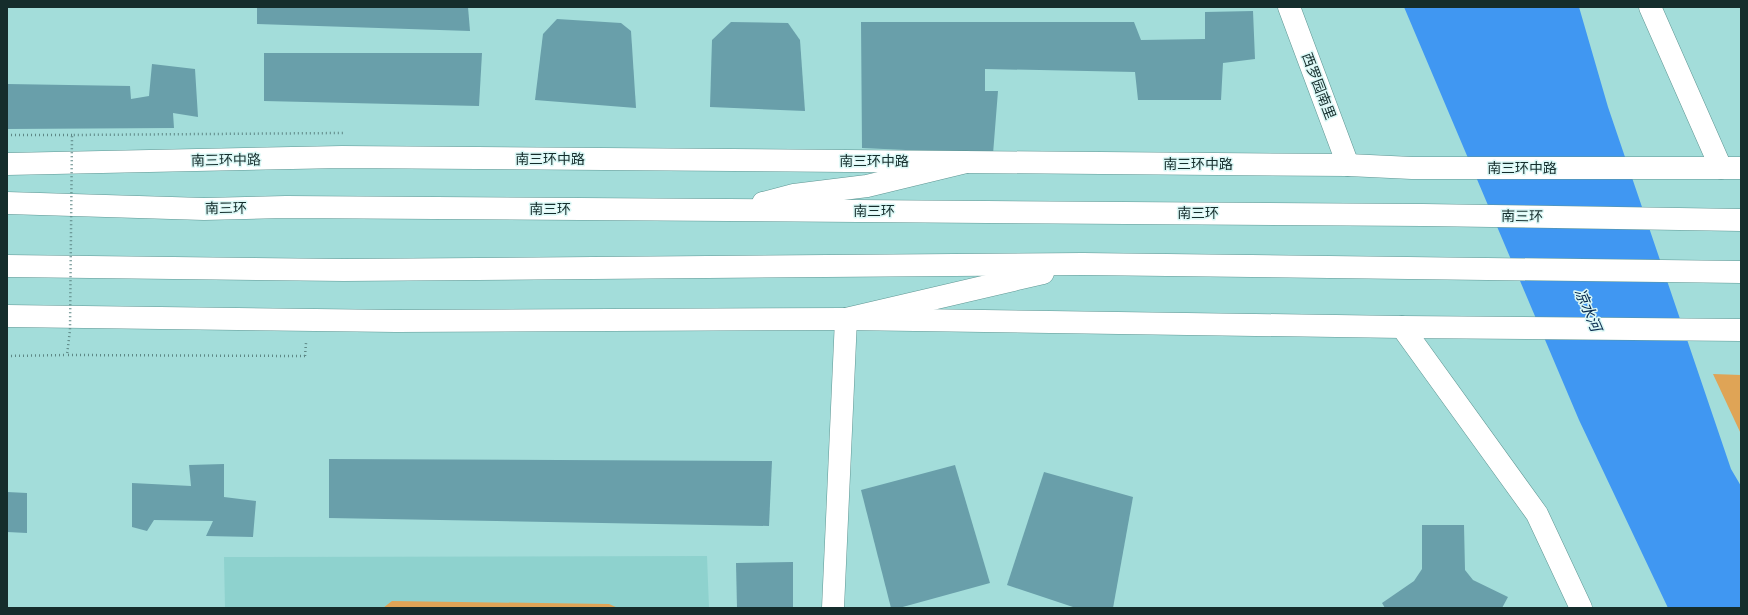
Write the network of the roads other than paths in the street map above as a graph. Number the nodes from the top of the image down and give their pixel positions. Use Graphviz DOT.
graph roads {
  1 [pos="1289,7"];
  2 [pos="1650,7"];
  3 [pos="966,162"];
  4 [pos="7,164"];
  5 [pos="1348,165"];
  6 [pos="1731,168"];
  7 [pos="7,203"];
  8 [pos="734,210"];
  9 [pos="1736,220"];
  10 [pos="1083,264"];
  11 [pos="7,266"];
  12 [pos="1737,272"];
  13 [pos="7,316"];
  14 [pos="846,319"];
  15 [pos="1402,327"];
  16 [pos="1741,330"];
  17 [pos="833,608"];
  18 [pos="1581,608"];
  1 -- 5 [label="main road, 西罗园南里"];
  2 -- 6 [label="main road"];
  3 -- 4 [label="main road, 南三环中路"];
  3 -- 5 [label="main road, 南三环中路"];
  3 -- 8 [label="main road"];
  5 -- 6 [label="main road, 南三环中路"];
  7 -- 8 [label="main road, 南三环"];
  8 -- 9 [label="main road, 南三环"];
  10 -- 11 [label="main road"];
  10 -- 12 [label="main road"];
  10 -- 14 [label="main road"];
  13 -- 14 [label="main road"];
  14 -- 15 [label="main road"];
  14 -- 17 [label="main road"];
  15 -- 16 [label="main road"];
  15 -- 18 [label="main road"];
}
